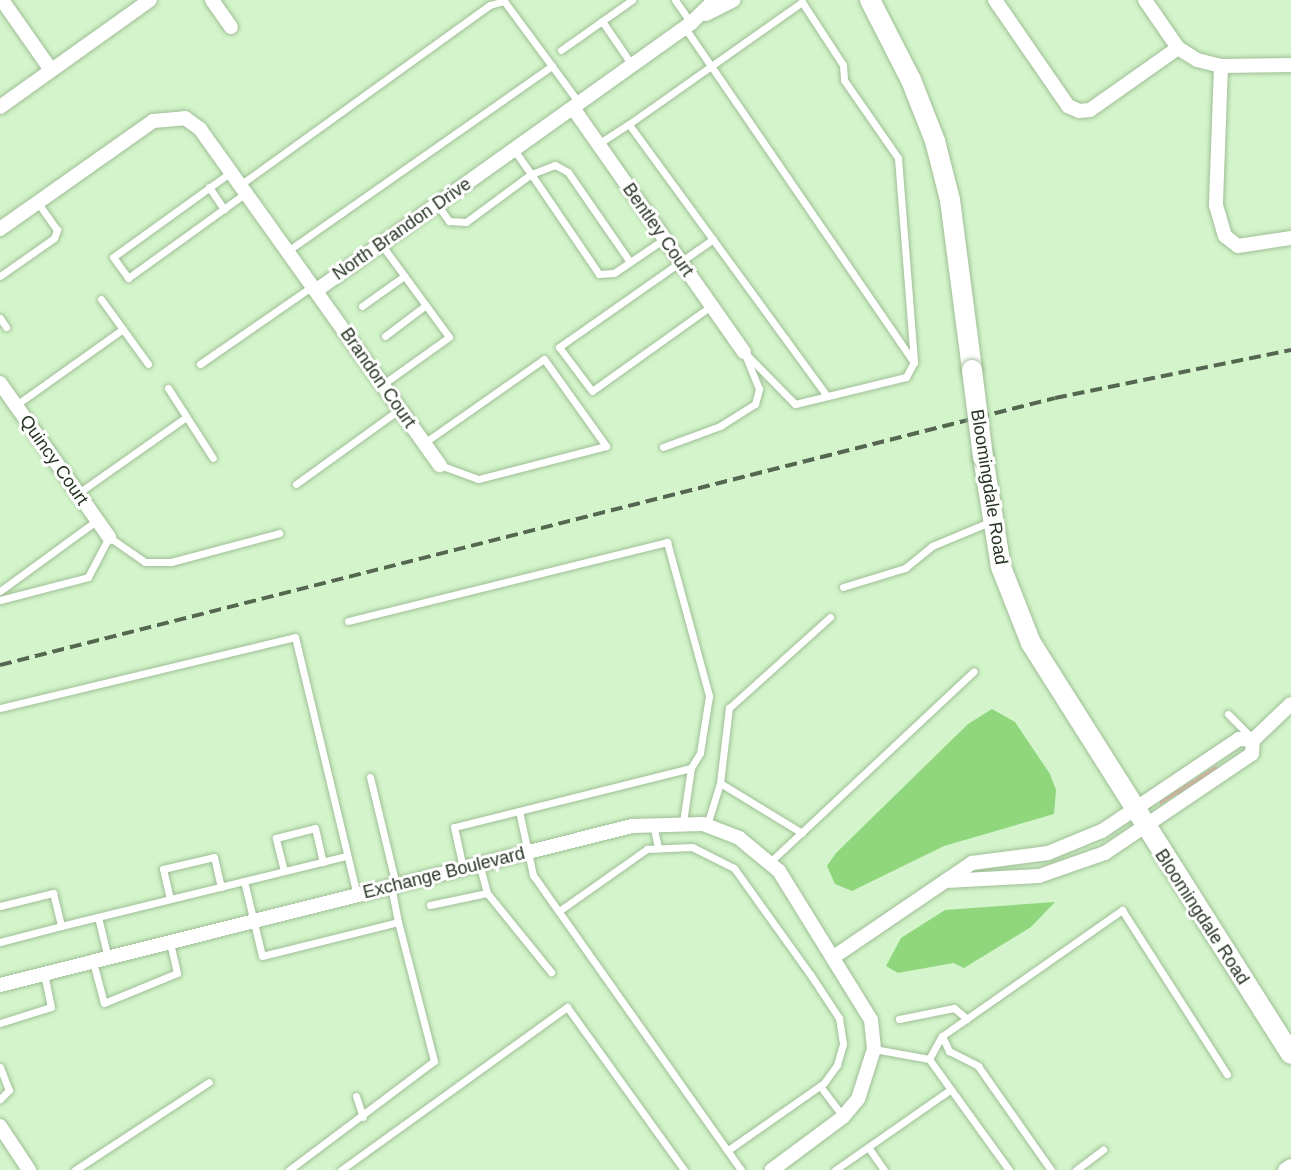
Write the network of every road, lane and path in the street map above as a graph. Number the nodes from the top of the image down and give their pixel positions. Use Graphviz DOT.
graph roads {
  1 [pos="2,0"];
  2 [pos="150,0"];
  3 [pos="212,0"];
  4 [pos="632,0"];
  5 [pos="675,0"];
  6 [pos="715,0"];
  7 [pos="734,0"];
  8 [pos="870,0"];
  9 [pos="995,0"];
  10 [pos="1146,0"];
  11 [pos="602,21"];
  12 [pos="691,23"];
  13 [pos="231,27"];
  14 [pos="1178,48"];
  15 [pos="561,50"];
  16 [pos="632,65"];
  17 [pos="1291,65"];
  18 [pos="552,66"];
  19 [pos="1221,66"];
  20 [pos="712,67"];
  21 [pos="51,70"];
  22 [pos="576,105"];
  23 [pos="0,107"];
  24 [pos="629,124"];
  25 [pos="598,144"];
  26 [pos="514,150"];
  27 [pos="231,172"];
  28 [pos="531,174"];
  29 [pos="210,187"];
  30 [pos="243,189"];
  31 [pos="38,203"];
  32 [pos="437,204"];
  33 [pos="224,209"];
  34 [pos="0,229"];
  35 [pos="1291,238"];
  36 [pos="664,239"];
  37 [pos="713,239"];
  38 [pos="381,244"];
  39 [pos="289,250"];
  40 [pos="630,262"];
  41 [pos="681,263"];
  42 [pos="0,276"];
  43 [pos="404,276"];
  44 [pos="315,287"];
  45 [pos="101,299"];
  46 [pos="426,305"];
  47 [pos="362,306"];
  48 [pos="711,306"];
  49 [pos="0,318"];
  50 [pos="6,327"];
  51 [pos="123,329"];
  52 [pos="385,336"];
  53 [pos="744,352"];
  54 [pos="914,362"];
  55 [pos="148,364"];
  56 [pos="200,364"];
  57 [pos="0,382"];
  58 [pos="383,384"];
  59 [pos="168,388"];
  60 [pos="827,396"];
  61 [pos="16,405"];
  62 [pos="400,409"];
  63 [pos="186,417"];
  64 [pos="424,443"];
  65 [pos="663,447"];
  66 [pos="213,458"];
  67 [pos="440,465"];
  68 [pos="296,484"];
  69 [pos="77,494"];
  70 [pos="96,521"];
  71 [pos="992,521"];
  72 [pos="279,533"];
  73 [pos="109,537"];
  74 [pos="843,587"];
  75 [pos="0,591"];
  76 [pos="0,600"];
  77 [pos="830,617"];
  78 [pos="348,621"];
  79 [pos="974,671"];
  80 [pos="1291,704"];
  81 [pos="0,708"];
  82 [pos="1228,714"];
  83 [pos="1253,740"];
  84 [pos="1218,753"];
  85 [pos="691,768"];
  86 [pos="1229,771"];
  87 [pos="370,777"];
  88 [pos="720,783"];
  89 [pos="1134,810"];
  90 [pos="519,811"];
  91 [pos="653,822"];
  92 [pos="683,822"];
  93 [pos="707,825"];
  94 [pos="1145,828"];
  95 [pos="801,833"];
  96 [pos="658,848"];
  97 [pos="527,852"];
  98 [pos="347,856"];
  99 [pos="323,862"];
  100 [pos="770,862"];
  101 [pos="479,864"];
  102 [pos="463,868"];
  103 [pos="284,872"];
  104 [pos="244,881"];
  105 [pos="946,881"];
  106 [pos="394,886"];
  107 [pos="221,887"];
  108 [pos="487,892"];
  109 [pos="357,895"];
  110 [pos="170,899"];
  111 [pos="430,905"];
  112 [pos="0,906"];
  113 [pos="559,911"];
  114 [pos="98,917"];
  115 [pos="254,921"];
  116 [pos="398,922"];
  117 [pos="61,926"];
  118 [pos="0,942"];
  119 [pos="170,942"];
  120 [pos="835,956"];
  121 [pos="108,958"];
  122 [pos="93,962"];
  123 [pos="551,972"];
  124 [pos="44,974"];
  125 [pos="0,985"];
  126 [pos="899,1019"];
  127 [pos="967,1019"];
  128 [pos="0,1023"];
  129 [pos="942,1036"];
  130 [pos="874,1049"];
  131 [pos="1291,1054"];
  132 [pos="929,1059"];
  133 [pos="0,1067"];
  134 [pos="1227,1074"];
  135 [pos="209,1082"];
  136 [pos="820,1086"];
  137 [pos="951,1089"];
  138 [pos="356,1096"];
  139 [pos="0,1099"];
  140 [pos="363,1117"];
  141 [pos="843,1117"];
  142 [pos="0,1126"];
  143 [pos="868,1147"];
  144 [pos="1103,1150"];
  145 [pos="728,1151"];
  146 [pos="1291,1166"];
  147 [pos="29,1170"];
  148 [pos="76,1170"];
  149 [pos="289,1170"];
  150 [pos="341,1170"];
  151 [pos="684,1170"];
  152 [pos="741,1170"];
  153 [pos="772,1170"];
  154 [pos="835,1170"];
  155 [pos="884,1170"];
  156 [pos="1009,1170"];
  157 [pos="1051,1170"];
  158 [pos="1076,1170"];
  159 [pos="1285,1170"];
  1 -- 21 [label="street"];
  2 -- 21 [label="street"];
  3 -- 13 [label="street"];
  4 -- 11 [label="lane"];
  5 -- 12 [label="lane"];
  6 -- 12 [label="street, North Brandon Drive"];
  7 -- 12 [label="street, North Brandon Drive"];
  8 -- 71 [label="main road, Bloomingdale Road, bridge"];
  9 -- 14 [label="street"];
  10 -- 14 [label="street"];
  11 -- 15 [label="lane"];
  11 -- 16 [label="lane"];
  12 -- 16 [label="street, North Brandon Drive"];
  12 -- 20 [label="lane"];
  14 -- 19 [label="street"];
  16 -- 22 [label="street, North Brandon Drive"];
  17 -- 19 [label="street"];
  18 -- 22 [label="lane"];
  18 -- 30 [label="lane"];
  18 -- 39 [label="lane"];
  19 -- 35 [label="street"];
  20 -- 24 [label="lane"];
  20 -- 54 [label="lane"];
  20 -- 54 [label="lane"];
  21 -- 23 [label="street"];
  22 -- 25 [label="street, Bentley Court"];
  22 -- 26 [label="street, North Brandon Drive"];
  24 -- 25 [label="lane"];
  24 -- 37 [label="lane"];
  25 -- 36 [label="street, Bentley Court"];
  26 -- 28 [label="lane"];
  26 -- 32 [label="street, North Brandon Drive"];
  27 -- 29 [label="lane"];
  27 -- 30 [label="street, North Brandon Drive"];
  27 -- 31 [label="street, North Brandon Drive"];
  28 -- 32 [label="lane"];
  28 -- 40 [label="lane"];
  28 -- 40 [label="lane"];
  29 -- 33 [label="lane"];
  29 -- 33 [label="lane"];
  30 -- 33 [label="lane"];
  30 -- 39 [label="street, North Brandon Drive"];
  31 -- 34 [label="street, North Brandon Drive"];
  31 -- 42 [label="lane"];
  32 -- 38 [label="street, North Brandon Drive"];
  36 -- 40 [label="lane"];
  36 -- 41 [label="street, Bentley Court"];
  37 -- 41 [label="lane"];
  37 -- 60 [label="lane"];
  38 -- 43 [label="lane"];
  38 -- 44 [label="street, North Brandon Drive"];
  39 -- 44 [label="street, North Brandon Drive"];
  41 -- 48 [label="street, Bentley Court"];
  41 -- 48 [label="lane"];
  43 -- 46 [label="lane"];
  43 -- 47 [label="lane"];
  44 -- 56 [label="lane"];
  44 -- 58 [label="street, Brandon Court"];
  45 -- 51 [label="lane"];
  46 -- 52 [label="lane"];
  46 -- 58 [label="lane"];
  48 -- 53 [label="street, Bentley Court"];
  49 -- 50 [label="lane"];
  51 -- 55 [label="lane"];
  51 -- 61 [label="lane"];
  53 -- 60 [label="lane"];
  53 -- 65 [label="lane"];
  54 -- 60 [label="lane"];
  57 -- 61 [label="street, Quincy Court"];
  58 -- 62 [label="street, Brandon Court"];
  59 -- 63 [label="lane"];
  61 -- 69 [label="street, Quincy Court"];
  62 -- 64 [label="street, Brandon Court"];
  62 -- 68 [label="lane"];
  63 -- 66 [label="lane"];
  63 -- 69 [label="lane"];
  64 -- 67 [label="street, Brandon Court"];
  64 -- 67 [label="lane"];
  69 -- 70 [label="street, Quincy Court"];
  70 -- 73 [label="street, Quincy Court"];
  70 -- 75 [label="lane"];
  71 -- 74 [label="lane"];
  71 -- 89 [label="main road, Bloomingdale Road"];
  72 -- 73 [label="lane"];
  73 -- 76 [label="lane"];
  77 -- 88 [label="lane"];
  78 -- 85 [label="lane"];
  79 -- 95 [label="lane"];
  80 -- 83 [label="street"];
  81 -- 98 [label="lane"];
  82 -- 83 [label="lane"];
  83 -- 84 [label="street"];
  83 -- 86 [label="street"];
  84 -- 86 [label="street"];
  84 -- 89 [label="street"];
  85 -- 90 [label="lane"];
  85 -- 92 [label="lane"];
  86 -- 94 [label="street"];
  87 -- 106 [label="lane"];
  88 -- 93 [label="lane"];
  88 -- 95 [label="lane"];
  89 -- 94 [label="main road, Bloomingdale Road"];
  89 -- 105 [label="street"];
  90 -- 97 [label="lane"];
  90 -- 102 [label="lane"];
  91 -- 92 [label="street, Exchange Boulevard"];
  91 -- 96 [label="lane"];
  91 -- 97 [label="street, Exchange Boulevard"];
  92 -- 93 [label="street, Exchange Boulevard"];
  93 -- 100 [label="street, Exchange Boulevard"];
  94 -- 105 [label="street"];
  94 -- 131 [label="main road, Bloomingdale Road"];
  95 -- 100 [label="lane"];
  96 -- 113 [label="lane"];
  96 -- 136 [label="lane"];
  97 -- 101 [label="street, Exchange Boulevard"];
  97 -- 113 [label="lane"];
  98 -- 99 [label="lane"];
  98 -- 109 [label="lane"];
  99 -- 103 [label="lane"];
  99 -- 103 [label="lane"];
  100 -- 120 [label="street, Exchange Boulevard"];
  101 -- 102 [label="street, Exchange Boulevard"];
  101 -- 108 [label="lane"];
  102 -- 106 [label="street, Exchange Boulevard"];
  103 -- 104 [label="lane"];
  104 -- 107 [label="lane"];
  104 -- 115 [label="lane"];
  105 -- 120 [label="street"];
  106 -- 109 [label="street, Exchange Boulevard"];
  106 -- 116 [label="lane"];
  107 -- 110 [label="lane"];
  107 -- 110 [label="lane"];
  108 -- 111 [label="lane"];
  108 -- 123 [label="lane"];
  109 -- 115 [label="street, Exchange Boulevard"];
  110 -- 114 [label="lane"];
  112 -- 117 [label="lane"];
  113 -- 145 [label="lane"];
  114 -- 117 [label="lane"];
  114 -- 121 [label="lane"];
  115 -- 116 [label="lane"];
  115 -- 119 [label="street, Exchange Boulevard"];
  116 -- 140 [label="lane"];
  117 -- 118 [label="lane"];
  119 -- 121 [label="street, Exchange Boulevard"];
  119 -- 122 [label="lane"];
  120 -- 130 [label="street, Exchange Boulevard"];
  121 -- 122 [label="street, Exchange Boulevard"];
  122 -- 124 [label="street, Exchange Boulevard"];
  124 -- 125 [label="street, Exchange Boulevard"];
  124 -- 128 [label="lane"];
  126 -- 127 [label="lane"];
  127 -- 129 [label="lane"];
  127 -- 134 [label="lane"];
  129 -- 132 [label="lane"];
  129 -- 157 [label="lane"];
  130 -- 132 [label="lane"];
  130 -- 141 [label="street"];
  132 -- 137 [label="lane"];
  133 -- 139 [label="lane"];
  135 -- 148 [label="lane"];
  136 -- 141 [label="lane"];
  136 -- 145 [label="lane"];
  137 -- 143 [label="lane"];
  137 -- 156 [label="lane"];
  138 -- 140 [label="lane"];
  140 -- 149 [label="lane"];
  141 -- 153 [label="street"];
  142 -- 147 [label="street"];
  143 -- 154 [label="lane"];
  143 -- 155 [label="lane"];
  144 -- 158 [label="lane"];
  145 -- 152 [label="lane"];
  146 -- 159 [label="street"];
  150 -- 151 [label="lane"];
}
